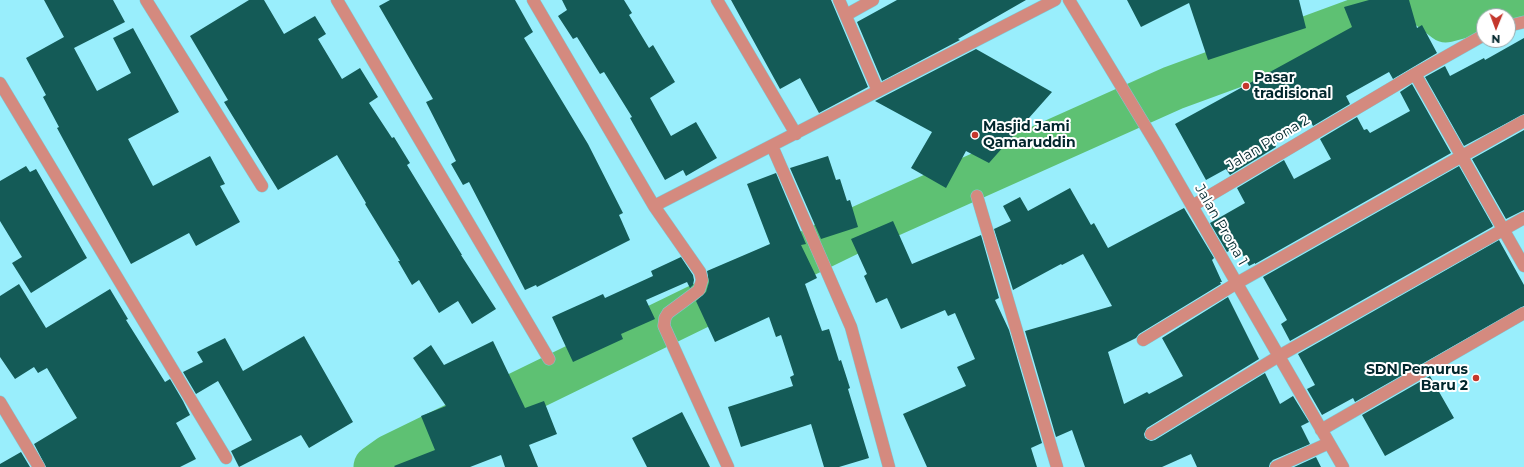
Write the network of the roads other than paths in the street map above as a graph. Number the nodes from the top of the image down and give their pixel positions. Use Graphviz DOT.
graph roads {
  1 [pos="146,0"];
  2 [pos="337,0"];
  3 [pos="533,0"];
  4 [pos="717,0"];
  5 [pos="839,0"];
  6 [pos="873,0"];
  7 [pos="1055,0"];
  8 [pos="1070,0"];
  9 [pos="846,15"];
  10 [pos="1476,40"];
  11 [pos="1415,74"];
  12 [pos="0,83"];
  13 [pos="878,91"];
  14 [pos="1524,121"];
  15 [pos="796,134"];
  16 [pos="772,146"];
  17 [pos="1463,157"];
  18 [pos="262,186"];
  19 [pos="978,196"];
  20 [pos="654,206"];
  21 [pos="1192,206"];
  22 [pos="1524,218"];
  23 [pos="1503,229"];
  24 [pos="1524,266"];
  25 [pos="1237,283"];
  26 [pos="1524,313"];
  27 [pos="1143,340"];
  28 [pos="1279,356"];
  29 [pos="549,359"];
  30 [pos="0,402"];
  31 [pos="1321,430"];
  32 [pos="1151,434"];
  33 [pos="1329,444"];
  34 [pos="226,458"];
  35 [pos="39,467"];
  36 [pos="728,467"];
  37 [pos="889,467"];
  38 [pos="1057,467"];
  39 [pos="1276,467"];
  40 [pos="1343,467"];
  1 -- 18 [label="street"];
  2 -- 29 [label="street"];
  3 -- 20 [label="street"];
  4 -- 15 [label="street"];
  5 -- 9 [label="street"];
  6 -- 9 [label="street"];
  7 -- 13 [label="street"];
  8 -- 21 [label="street, Jalan Prona 1"];
  9 -- 13 [label="street"];
  10 -- 11 [label="street, Jalan Prona 2"];
  11 -- 17 [label="street"];
  11 -- 21 [label="street, Jalan Prona 2"];
  12 -- 34 [label="street"];
  13 -- 15 [label="street"];
  14 -- 17 [label="street"];
  15 -- 16 [label="street"];
  16 -- 20 [label="street"];
  16 -- 37 [label="street"];
  17 -- 23 [label="street"];
  17 -- 25 [label="street"];
  19 -- 38 [label="street"];
  20 -- 36 [label="street"];
  21 -- 25 [label="street, Jalan Prona 1"];
  22 -- 23 [label="street"];
  23 -- 24 [label="street"];
  23 -- 28 [label="street"];
  25 -- 27 [label="street"];
  25 -- 28 [label="street, Jalan Prona 1"];
  26 -- 31 [label="street"];
  28 -- 31 [label="street, Jalan Prona 1"];
  28 -- 32 [label="street"];
  30 -- 35 [label="street"];
  31 -- 33 [label="street, Jalan Prona 1"];
  33 -- 39 [label="street"];
  33 -- 40 [label="street, Jalan Prona 1"];
}
